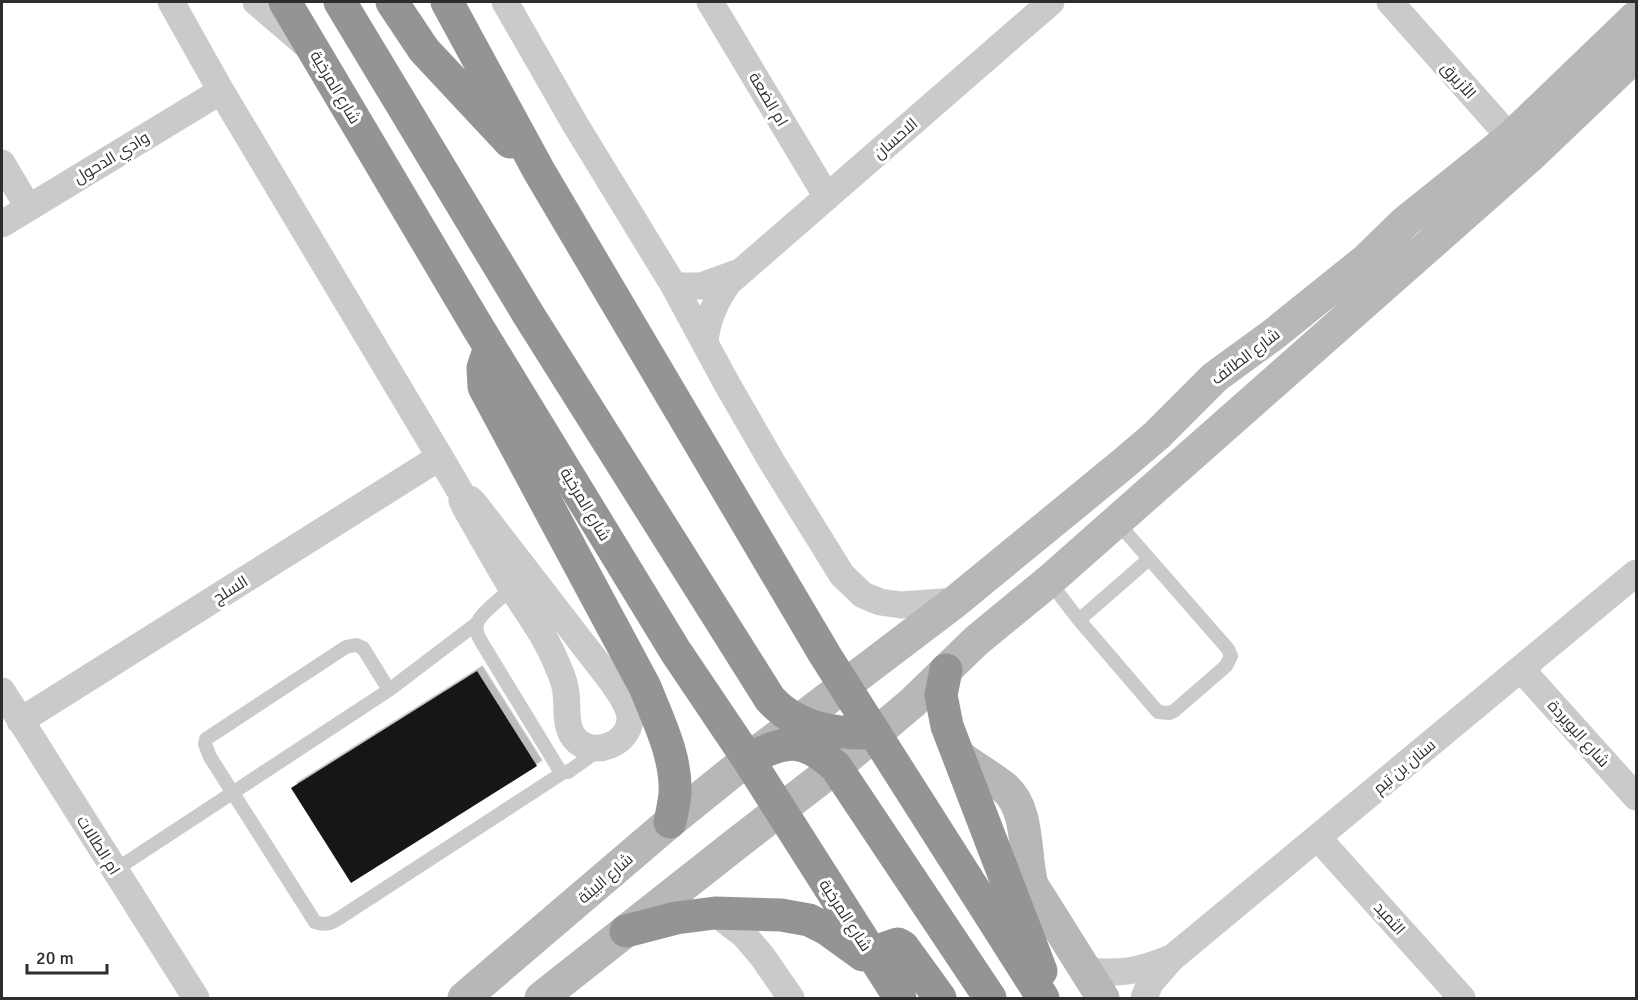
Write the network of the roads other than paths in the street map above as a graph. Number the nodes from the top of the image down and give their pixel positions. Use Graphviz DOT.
graph roads {
  1 [pos="171,2"];
  2 [pos="256,2"];
  3 [pos="285,2"];
  4 [pos="340,2"];
  5 [pos="392,2"];
  6 [pos="447,2"];
  7 [pos="506,2"];
  8 [pos="710,2"];
  9 [pos="1051,2"];
  10 [pos="1390,2"];
  11 [pos="1636,17"];
  12 [pos="316,54"];
  13 [pos="1636,55"];
  14 [pos="221,91"];
  15 [pos="1520,148"];
  16 [pos="2,164"];
  17 [pos="539,171"];
  18 [pos="827,197"];
  19 [pos="28,207"];
  20 [pos="2,224"];
  21 [pos="738,273"];
  22 [pos="674,286"];
  23 [pos="705,342"];
  24 [pos="490,346"];
  25 [pos="440,457"];
  26 [pos="464,498"];
  27 [pos="1117,522"];
  28 [pos="1149,559"];
  29 [pos="1636,573"];
  30 [pos="1049,581"];
  31 [pos="512,588"];
  32 [pos="956,601"];
  33 [pos="1079,620"];
  34 [pos="476,624"];
  35 [pos="1521,669"];
  36 [pos="946,670"];
  37 [pos="845,687"];
  38 [pos="389,690"];
  39 [pos="2,691"];
  40 [pos="20,721"];
  41 [pos="799,722"];
  42 [pos="875,733"];
  43 [pos="602,747"];
  44 [pos="959,756"];
  45 [pos="748,759"];
  46 [pos="836,767"];
  47 [pos="564,772"];
  48 [pos="233,793"];
  49 [pos="1636,798"];
  50 [pos="781,811"];
  51 [pos="670,822"];
  52 [pos="1318,838"];
  53 [pos="115,870"];
  54 [pos="715,913"];
  55 [pos="626,931"];
  56 [pos="1172,958"];
  57 [pos="881,968"];
  58 [pos="1085,971"];
  59 [pos="196,999"];
  60 [pos="464,999"];
  61 [pos="541,999"];
  62 [pos="791,999"];
  63 [pos="900,999"];
  64 [pos="940,999"];
  65 [pos="990,999"];
  66 [pos="1043,999"];
  67 [pos="1048,999"];
  68 [pos="1103,999"];
  69 [pos="1144,999"];
  70 [pos="1462,999"];
  1 -- 14 [label="street"];
  2 -- 12 [label="street"];
  3 -- 12 [label="highway, شارع المرخية"];
  4 -- 41 [label="highway"];
  5 -- 17 [label="highway"];
  6 -- 17 [label="highway"];
  7 -- 22 [label="street"];
  8 -- 18 [label="street, ام الضعة"];
  9 -- 18 [label="street, الاحسان"];
  10 -- 15 [label="street, الأزيرق"];
  11 -- 15 [label="street, شارع الطائف"];
  12 -- 24 [label="highway, شارع المرخية"];
  13 -- 15 [label="street, شارع الطائف"];
  14 -- 19 [label="street, وادي الدحول"];
  14 -- 25 [label="street"];
  15 -- 27 [label="street, شارع الطائف"];
  15 -- 32 [label="street, شارع الطائف"];
  16 -- 19 [label="street"];
  17 -- 37 [label="highway"];
  18 -- 21 [label="street, الاحسان"];
  19 -- 20 [label="street, وادي الدحول"];
  21 -- 22 [label="street, الاحسان"];
  21 -- 23 [label="street, الاحسان"];
  22 -- 23 [label="street"];
  23 -- 32 [label="street"];
  24 -- 45 [label="highway, شارع المرخية"];
  24 -- 51 [label="highway"];
  25 -- 26 [label="street"];
  25 -- 40 [label="street, السلج"];
  26 -- 31 [label="street"];
  26 -- 43 [label="street"];
  27 -- 28 [label="lane"];
  27 -- 30 [label="street, شارع الطائف"];
  28 -- 33 [label="lane"];
  28 -- 33 [label="lane"];
  29 -- 35 [label="street, سنان بن تيم"];
  30 -- 33 [label="lane"];
  30 -- 36 [label="street, شارع الطائف"];
  31 -- 34 [label="lane"];
  31 -- 43 [label="street"];
  32 -- 37 [label="street, شارع الطائف"];
  34 -- 38 [label="lane"];
  34 -- 47 [label="lane"];
  35 -- 49 [label="street, شارع البويردة"];
  35 -- 52 [label="street, سنان بن تيم"];
  36 -- 42 [label="street, شارع الطائف"];
  36 -- 44 [label="highway"];
  37 -- 41 [label="street, شارع الطائف"];
  37 -- 42 [label="highway"];
  38 -- 48 [label="lane"];
  38 -- 48 [label="lane"];
  39 -- 40 [label="street, ام الطالات"];
  40 -- 53 [label="street, ام الطالات"];
  41 -- 42 [label="highway"];
  41 -- 45 [label="street, شارع البيئة"];
  42 -- 46 [label="street, شارع الطائف"];
  42 -- 66 [label="highway"];
  43 -- 47 [label="lane"];
  44 -- 58 [label="street"];
  44 -- 67 [label="highway"];
  45 -- 46 [label="highway"];
  45 -- 50 [label="highway, شارع المرخية"];
  45 -- 51 [label="street, شارع البيئة"];
  46 -- 50 [label="street, شارع الطائف"];
  46 -- 65 [label="highway"];
  47 -- 48 [label="lane"];
  48 -- 53 [label="lane"];
  50 -- 55 [label="street"];
  50 -- 57 [label="highway, شارع المرخية"];
  51 -- 60 [label="street, شارع البيئة"];
  52 -- 56 [label="street, سنان بن تيم"];
  52 -- 70 [label="street, الثميد"];
  53 -- 59 [label="street, ام الطالات"];
  54 -- 55 [label="highway"];
  54 -- 57 [label="highway"];
  54 -- 62 [label="street"];
  55 -- 61 [label="street"];
  56 -- 58 [label="street, سنان بن تيم"];
  56 -- 69 [label="street, سنان بن تيم"];
  57 -- 63 [label="highway, شارع المرخية"];
  57 -- 64 [label="highway"];
  58 -- 68 [label="street"];
}
